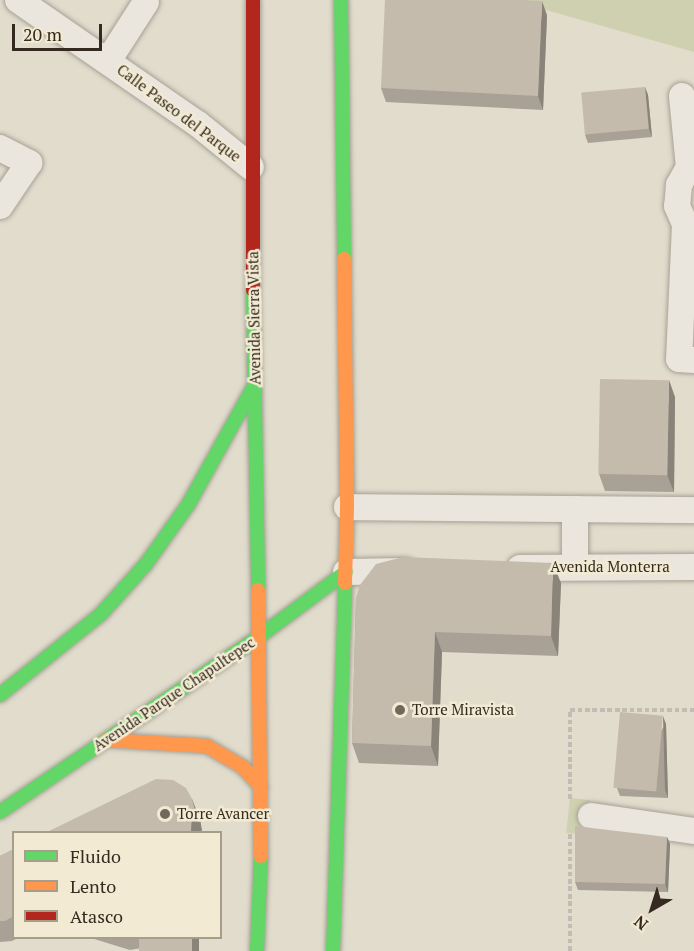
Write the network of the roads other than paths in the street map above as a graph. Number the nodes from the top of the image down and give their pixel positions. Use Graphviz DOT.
graph roads {
  1 [pos="18,0"];
  2 [pos="253,0"];
  3 [pos="341,0"];
  4 [pos="148,1"];
  5 [pos="108,61"];
  6 [pos="682,96"];
  7 [pos="0,148"];
  8 [pos="691,166"];
  9 [pos="251,167"];
  10 [pos="0,206"];
  11 [pos="689,228"];
  12 [pos="686,360"];
  13 [pos="256,383"];
  14 [pos="347,507"];
  15 [pos="575,510"];
  16 [pos="694,510"];
  17 [pos="575,567"];
  18 [pos="694,567"];
  19 [pos="495,569"];
  20 [pos="426,570"];
  21 [pos="346,573"];
  22 [pos="260,636"];
  23 [pos="0,695"];
  24 [pos="107,740"];
  25 [pos="261,787"];
  26 [pos="0,812"];
  27 [pos="591,816"];
  28 [pos="694,831"];
  29 [pos="257,951"];
  30 [pos="333,951"];
  1 -- 5 [label="street, Calle Paseo del Parque"];
  2 -- 9 [label="main road, Avenida Sierra Vista"];
  3 -- 14 [label="main road"];
  4 -- 5 [label="street"];
  5 -- 9 [label="street, Calle Paseo del Parque"];
  6 -- 8 [label="street"];
  7 -- 10 [label="street"];
  8 -- 11 [label="street"];
  9 -- 13 [label="main road, Avenida Sierra Vista"];
  11 -- 12 [label="street"];
  13 -- 22 [label="main road, Avenida Sierra Vista"];
  13 -- 23 [label="main road"];
  14 -- 15 [label="street"];
  14 -- 21 [label="main road"];
  15 -- 16 [label="street"];
  15 -- 17 [label="street"];
  17 -- 18 [label="street, Avenida Monterra"];
  17 -- 19 [label="street, Avenida Monterra"];
  20 -- 21 [label="street"];
  21 -- 22 [label="main road, Avenida Parque Chapultepec"];
  21 -- 30 [label="main road"];
  22 -- 24 [label="main road, Avenida Parque Chapultepec"];
  22 -- 25 [label="main road, Avenida Sierra Vista"];
  24 -- 25 [label="main road"];
  24 -- 26 [label="main road, Avenida Parque Chapultepec"];
  25 -- 29 [label="main road, Avenida Sierra Vista"];
  27 -- 28 [label="street"];
}
